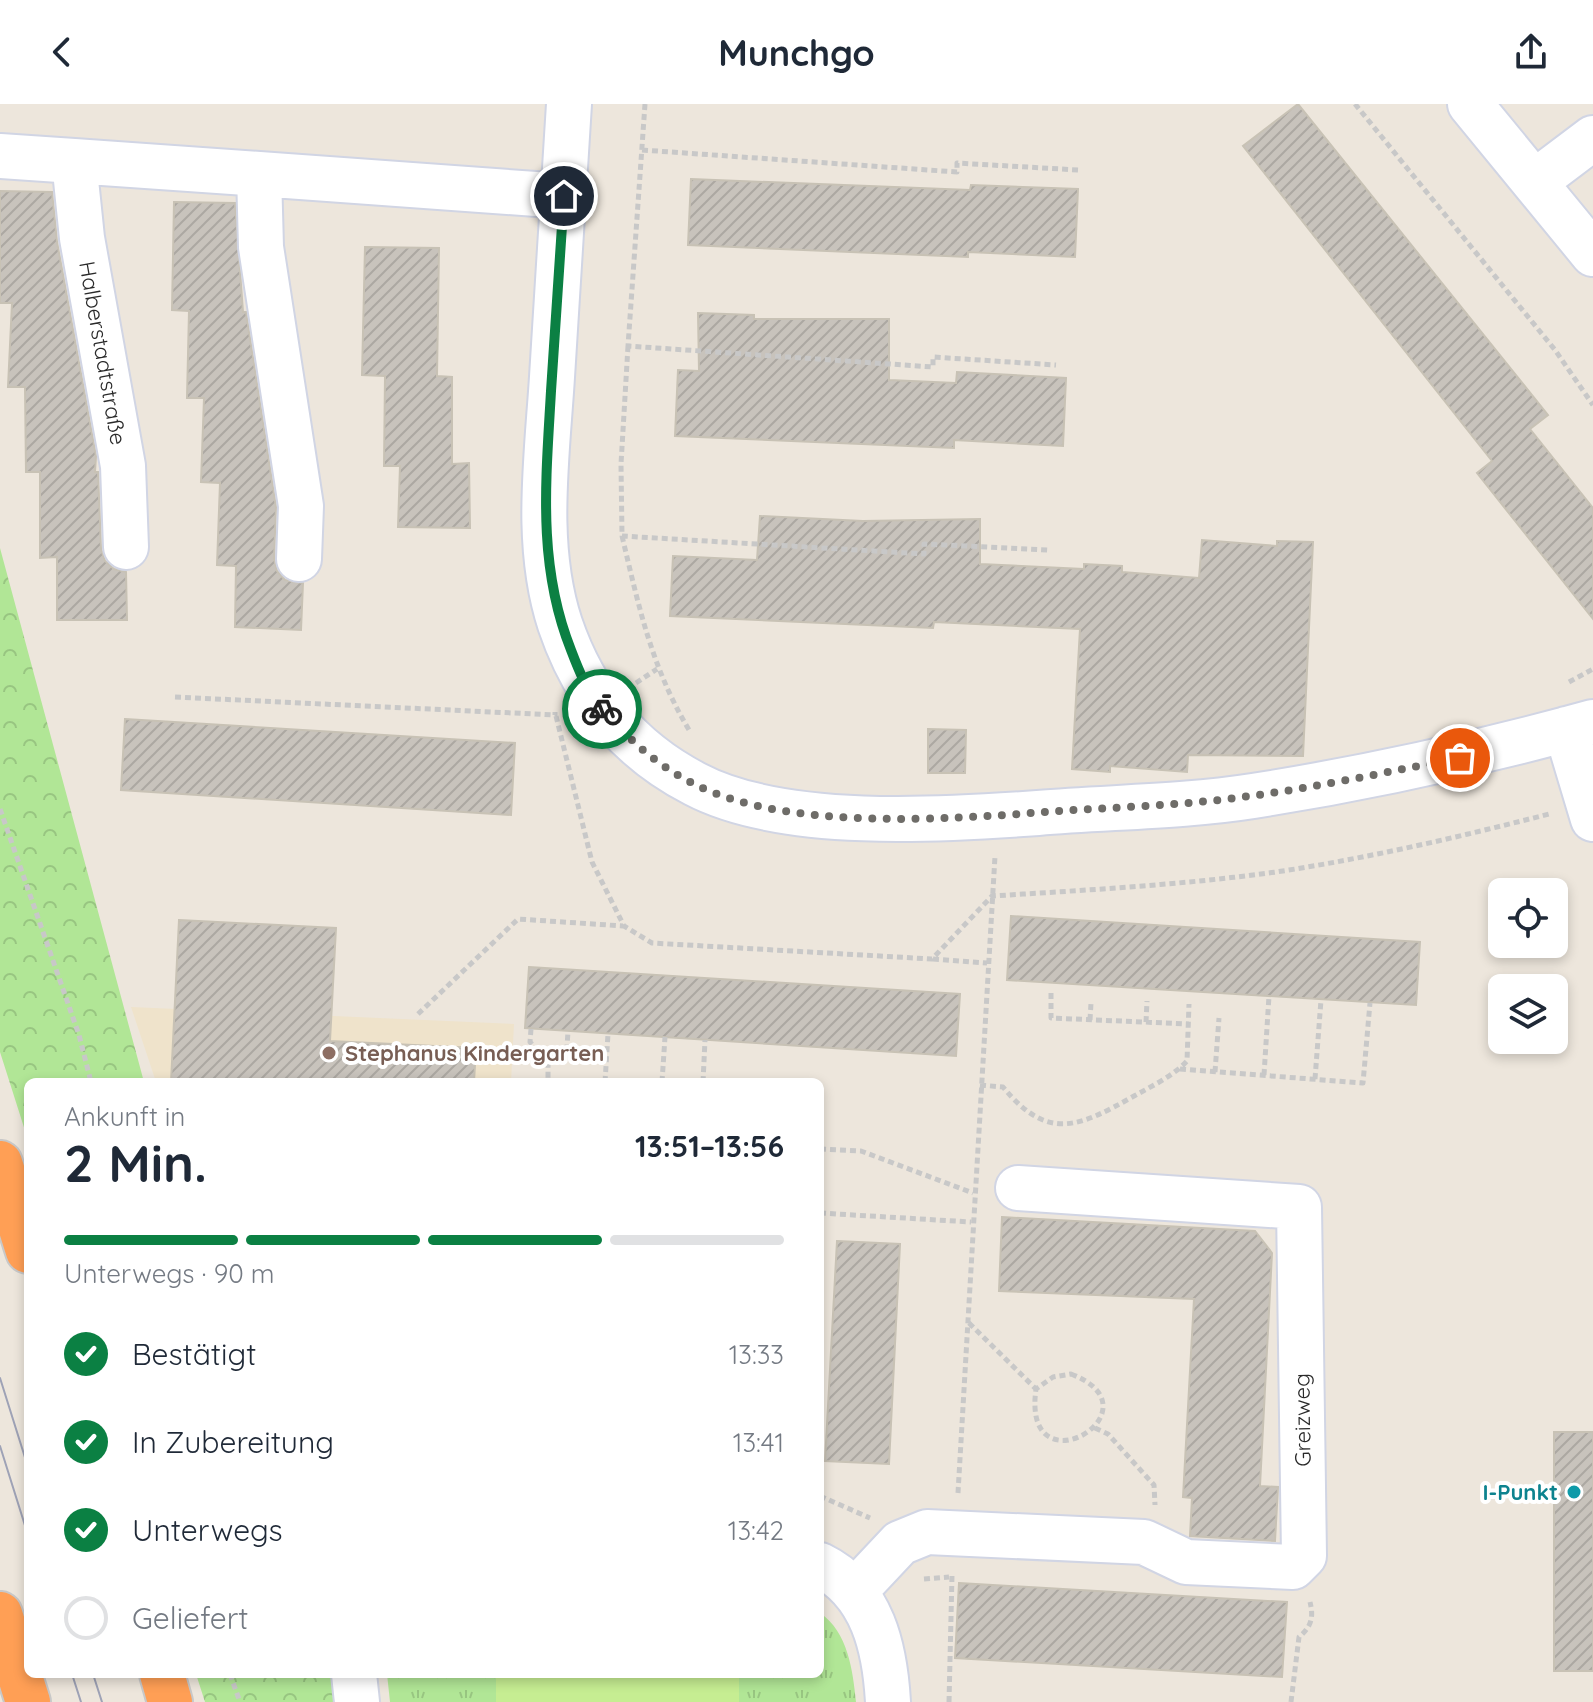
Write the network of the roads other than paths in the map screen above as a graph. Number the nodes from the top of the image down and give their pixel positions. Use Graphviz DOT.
graph roads {
  1 [pos="569,104"];
  2 [pos="1470,104"];
  3 [pos="1593,138"];
  4 [pos="0,156"];
  5 [pos="74,161"];
  6 [pos="259,174"];
  7 [pos="1536,181"];
  8 [pos="564,196"];
  9 [pos="1593,254"];
  10 [pos="126,547"];
  11 [pos="299,559"];
  12 [pos="1572,713"];
  13 [pos="1591,812"];
  14 [pos="0,1163"];
  15 [pos="1003,1198"];
  16 [pos="24,1238"];
  17 [pos="824,1568"];
  18 [pos="854,1592"];
  19 [pos="0,1614"];
  20 [pos="163,1678"];
  21 [pos="354,1678"];
  22 [pos="28,1702"];
  23 [pos="170,1702"];
  24 [pos="357,1702"];
  25 [pos="888,1702"];
  1 -- 8 [label="street"];
  2 -- 7 [label="street"];
  3 -- 7 [label="street"];
  4 -- 5 [label="street"];
  5 -- 6 [label="street"];
  5 -- 10 [label="street, Halberstadtstraße"];
  6 -- 8 [label="street"];
  6 -- 11 [label="street"];
  7 -- 9 [label="street"];
  8 -- 12 [label="street"];
  12 -- 13 [label="street"];
  14 -- 16 [label="highway"];
  15 -- 18 [label="street, Greizweg"];
  17 -- 18 [label="street"];
  18 -- 25 [label="street"];
  19 -- 22 [label="highway"];
  20 -- 23 [label="highway"];
  21 -- 24 [label="street"];
}
